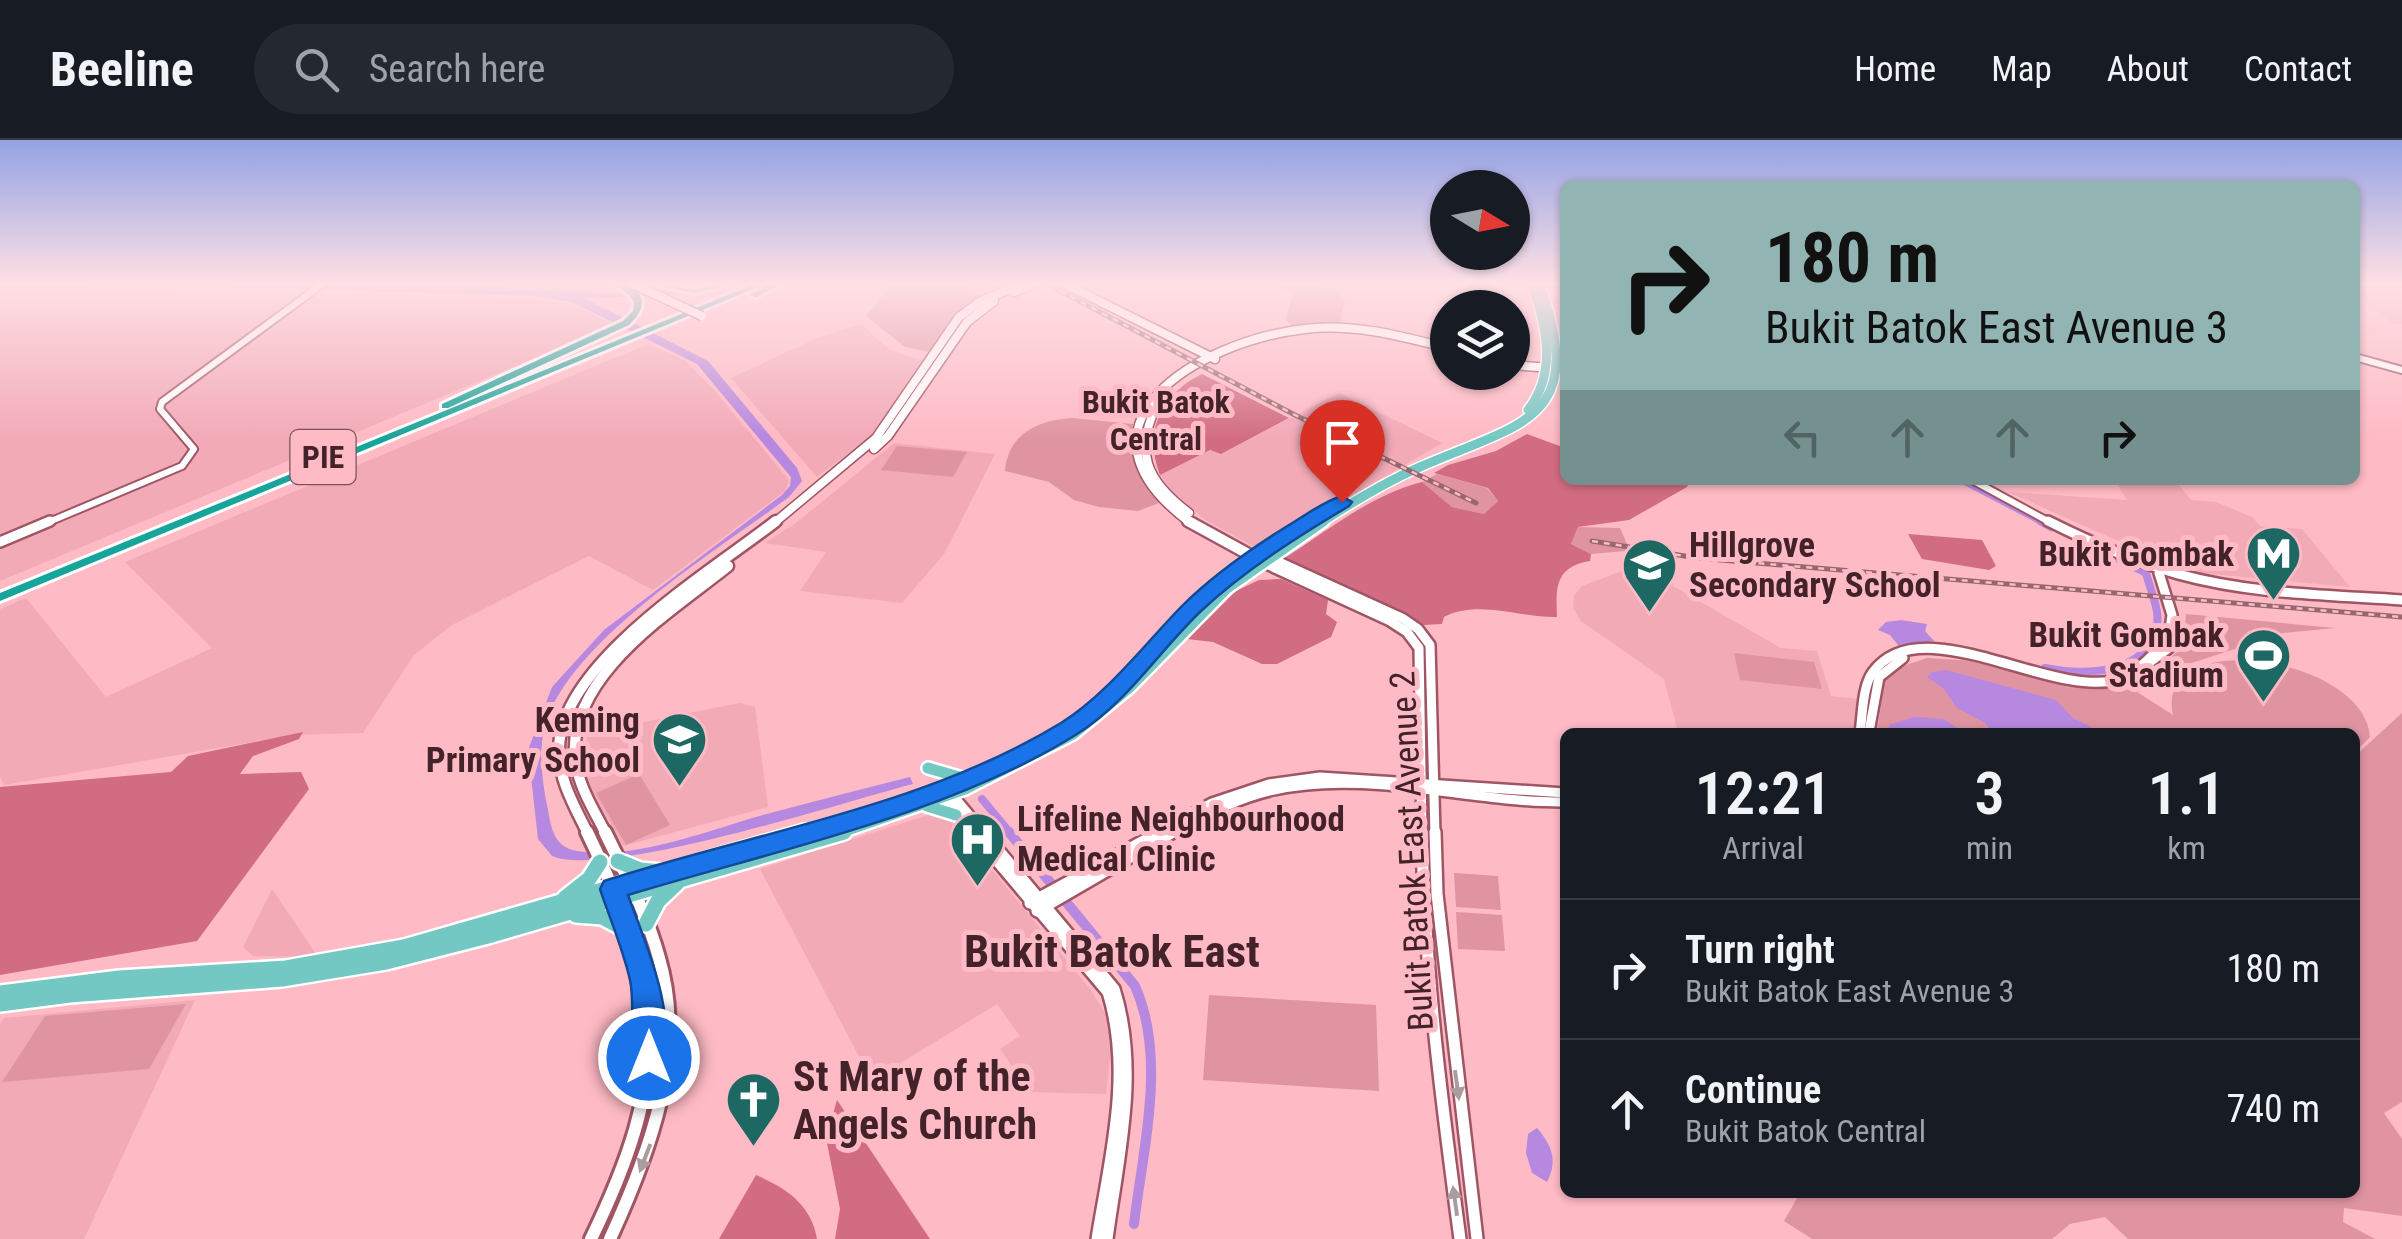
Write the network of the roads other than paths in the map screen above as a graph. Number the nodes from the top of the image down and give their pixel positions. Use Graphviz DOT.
graph roads {
  1 [pos="252,336"];
  2 [pos="598,336"];
  3 [pos="626,336"];
  4 [pos="627,336"];
  5 [pos="653,336"];
  6 [pos="947,336"];
  7 [pos="960,336"];
  8 [pos="1174,336"];
  9 [pos="1178,336"];
  10 [pos="1278,336"];
  11 [pos="1382,336"];
  12 [pos="1547,336"];
  13 [pos="1553,336"];
  14 [pos="1430,346"];
  15 [pos="1217,357"];
  16 [pos="2360,359"];
  17 [pos="1530,365"];
  18 [pos="1555,367"];
  19 [pos="2402,371"];
  20 [pos="445,406"];
  21 [pos="360,449"];
  22 [pos="1987,485"];
  23 [pos="0,542"];
  24 [pos="1261,558"];
  25 [pos="2165,568"];
  26 [pos="0,587"];
  27 [pos="0,596"];
  28 [pos="2402,599"];
  29 [pos="1861,728"];
  30 [pos="1870,728"];
  31 [pos="928,768"];
  32 [pos="970,779"];
  33 [pos="1420,786"];
  34 [pos="1433,787"];
  35 [pos="946,794"];
  36 [pos="1560,794"];
  37 [pos="1560,801"];
  38 [pos="925,806"];
  39 [pos="956,815"];
  40 [pos="616,856"];
  41 [pos="599,859"];
  42 [pos="680,874"];
  43 [pos="1075,884"];
  44 [pos="632,889"];
  45 [pos="615,894"];
  46 [pos="1042,903"];
  47 [pos="555,905"];
  48 [pos="570,914"];
  49 [pos="646,924"];
  50 [pos="628,931"];
  51 [pos="0,993"];
  52 [pos="0,1004"];
  53 [pos="591,1239"];
  54 [pos="610,1239"];
  55 [pos="1097,1239"];
  56 [pos="1107,1239"];
  57 [pos="1460,1239"];
  58 [pos="1477,1239"];
  1 -- 23 [label="street"];
  2 -- 20 [label="highway"];
  3 -- 20 [label="highway, PIE"];
  4 -- 21 [label="highway, PIE"];
  5 -- 21 [label="highway"];
  6 -- 41 [label="main road"];
  7 -- 40 [label="main road"];
  8 -- 15 [label="main road"];
  9 -- 15 [label="main road"];
  10 -- 15 [label="main road"];
  11 -- 14 [label="main road"];
  12 -- 18 [label="main road"];
  13 -- 18 [label="main road"];
  15 -- 24 [label="main road"];
  16 -- 19 [label="street"];
  17 -- 18 [label="main road"];
  18 -- 24 [label="main road"];
  20 -- 26 [label="highway, PIE"];
  21 -- 27 [label="highway, PIE"];
  22 -- 25 [label="street"];
  24 -- 32 [label="main road"];
  24 -- 33 [label="street, Bukit Batok East Avenue 2"];
  24 -- 34 [label="street, Bukit Batok East Avenue 2"];
  24 -- 35 [label="main road"];
  25 -- 28 [label="street"];
  25 -- 29 [label="street"];
  25 -- 30 [label="street"];
  31 -- 32 [label="main road"];
  32 -- 35 [label="main road"];
  33 -- 34 [label="street"];
  33 -- 43 [label="street"];
  57 -- 33 [label="street, Bukit Batok East Avenue 2, one-way"];
  34 -- 36 [label="street"];
  34 -- 37 [label="street"];
  34 -- 58 [label="street, Bukit Batok East Avenue 2, one-way"];
  35 -- 38 [label="main road"];
  35 -- 39 [label="street"];
  35 -- 42 [label="main road"];
  35 -- 46 [label="street"];
  38 -- 39 [label="main road"];
  38 -- 42 [label="main road"];
  39 -- 46 [label="street"];
  40 -- 42 [label="main road"];
  40 -- 44 [label="main road"];
  41 -- 45 [label="main road"];
  41 -- 47 [label="main road"];
  42 -- 44 [label="main road"];
  42 -- 49 [label="main road"];
  43 -- 46 [label="street"];
  44 -- 45 [label="main road"];
  44 -- 49 [label="main road"];
  45 -- 47 [label="main road"];
  45 -- 48 [label="main road"];
  45 -- 50 [label="main road"];
  46 -- 55 [label="street"];
  46 -- 56 [label="street"];
  47 -- 51 [label="main road"];
  48 -- 50 [label="main road"];
  48 -- 52 [label="main road"];
  49 -- 54 [label="main road, one-way"];
  50 -- 53 [label="main road"];
}
